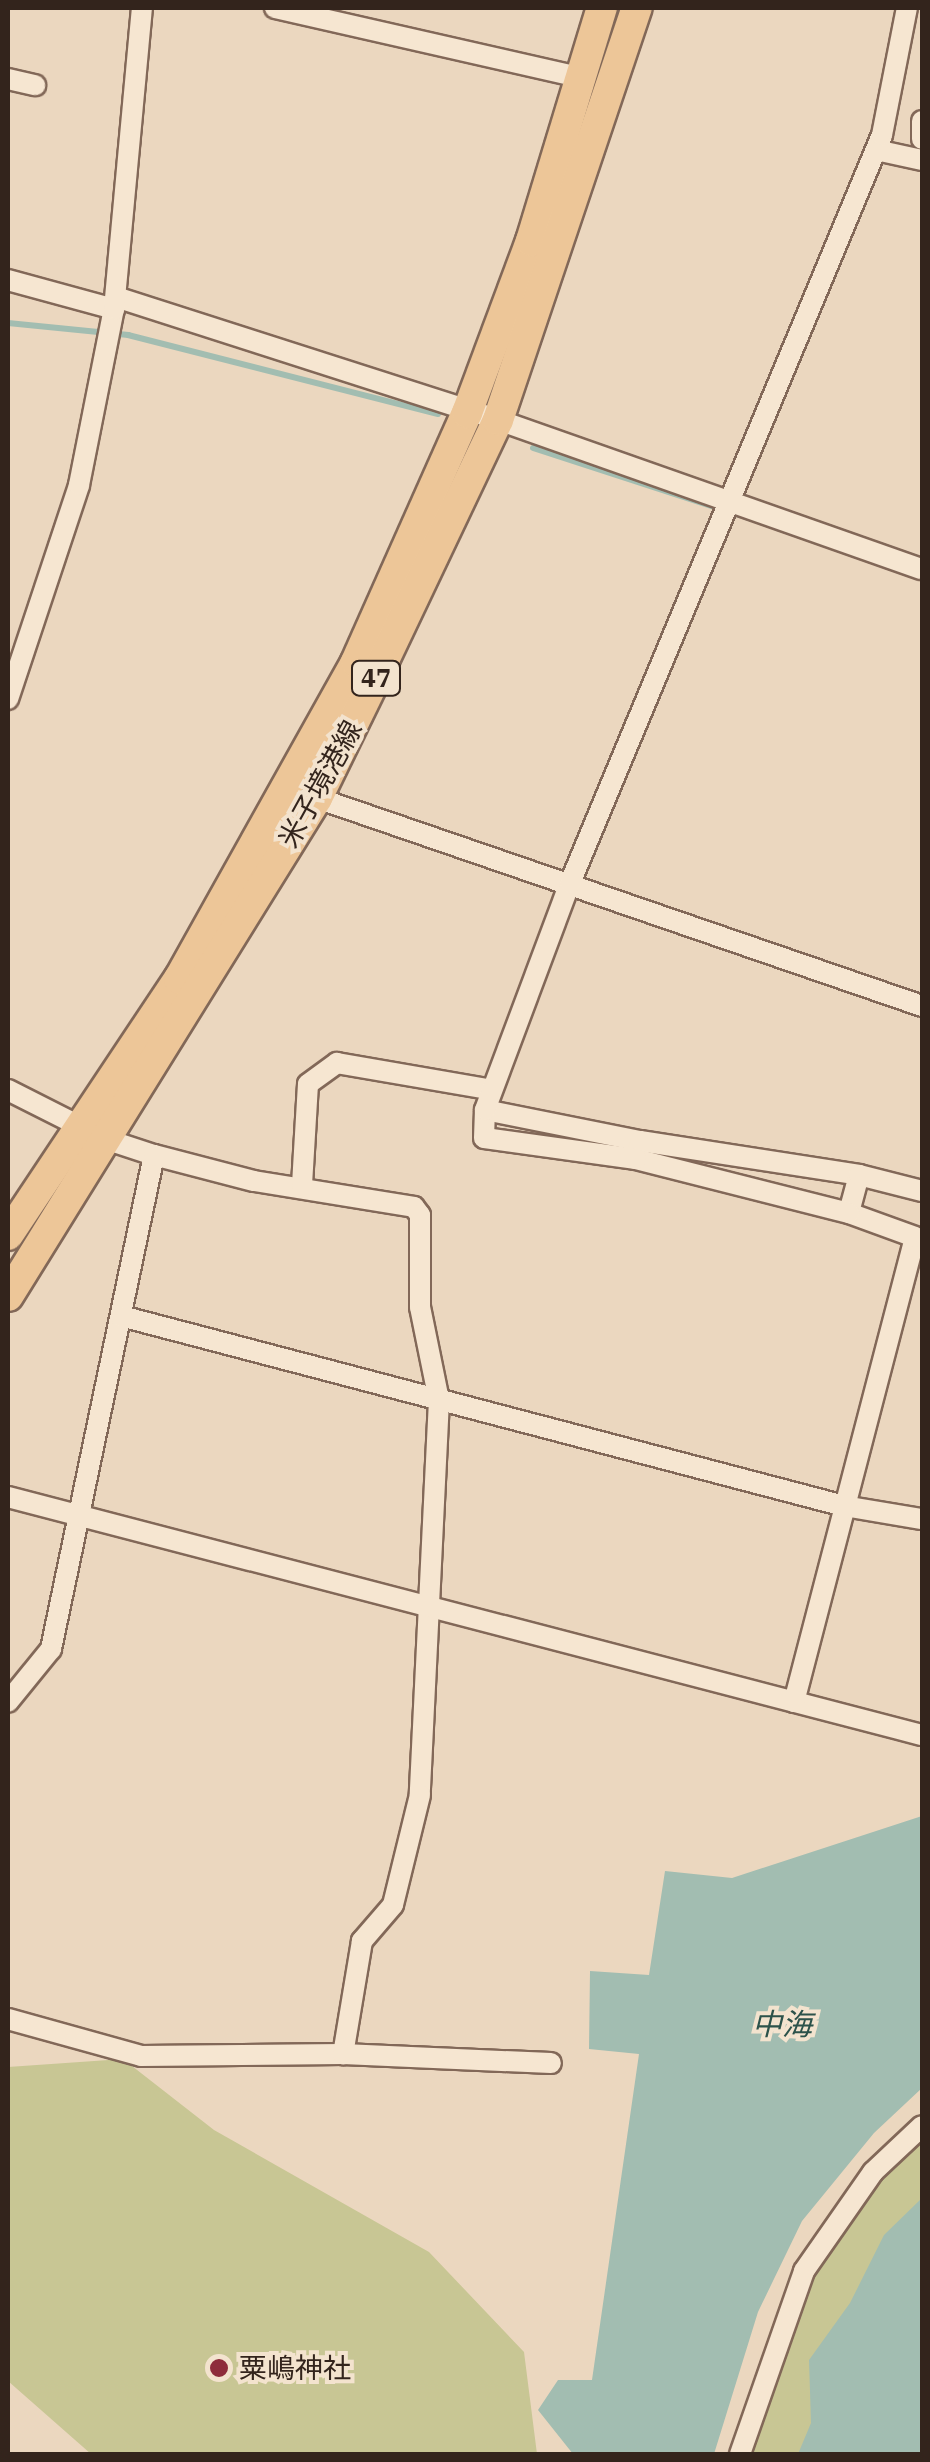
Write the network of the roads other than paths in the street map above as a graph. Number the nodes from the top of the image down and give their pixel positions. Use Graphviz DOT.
graph roads {
  1 [pos="142,8"];
  2 [pos="274,8"];
  3 [pos="602,8"];
  4 [pos="636,8"];
  5 [pos="907,8"];
  6 [pos="582,78"];
  7 [pos="8,79"];
  8 [pos="35,85"];
  9 [pos="922,121"];
  10 [pos="922,139"];
  11 [pos="876,150"];
  12 [pos="922,160"];
  13 [pos="8,280"];
  14 [pos="115,303"];
  15 [pos="467,413"];
  16 [pos="498,420"];
  17 [pos="726,503"];
  18 [pos="922,569"];
  19 [pos="8,699"];
  20 [pos="317,798"];
  21 [pos="570,884"];
  22 [pos="922,1006"];
  23 [pos="8,1090"];
  24 [pos="486,1099"];
  25 [pos="92,1131"];
  26 [pos="638,1150"];
  27 [pos="154,1155"];
  28 [pos="859,1174"];
  29 [pos="302,1185"];
  30 [pos="922,1191"];
  31 [pos="850,1213"];
  32 [pos="8,1236"];
  33 [pos="8,1296"];
  34 [pos="121,1316"];
  35 [pos="440,1400"];
  36 [pos="8,1497"];
  37 [pos="844,1506"];
  38 [pos="76,1514"];
  39 [pos="922,1519"];
  40 [pos="428,1610"];
  41 [pos="8,1702"];
  42 [pos="794,1702"];
  43 [pos="922,1735"];
  44 [pos="8,2020"];
  45 [pos="344,2054"];
  46 [pos="550,2063"];
  47 [pos="922,2126"];
  48 [pos="740,2454"];
  1 -- 14 [label="street"];
  2 -- 6 [label="street"];
  3 -- 6 [label="main road, 米子境港線 / 47"];
  4 -- 16 [label="main road, 米子境港線 / 47"];
  5 -- 11 [label="street"];
  6 -- 15 [label="main road, 米子境港線 / 47"];
  7 -- 8 [label="street"];
  9 -- 10 [label="street"];
  11 -- 12 [label="street"];
  11 -- 17 [label="street"];
  13 -- 14 [label="street"];
  14 -- 15 [label="street"];
  14 -- 19 [label="street"];
  15 -- 16 [label="street"];
  15 -- 25 [label="main road, 米子境港線 / 47"];
  16 -- 17 [label="street"];
  16 -- 20 [label="main road, 米子境港線 / 47"];
  17 -- 18 [label="street"];
  17 -- 21 [label="street"];
  20 -- 21 [label="street"];
  20 -- 25 [label="main road, 米子境港線 / 47"];
  21 -- 22 [label="street"];
  21 -- 24 [label="street"];
  23 -- 25 [label="street"];
  24 -- 26 [label="street"];
  24 -- 29 [label="street"];
  25 -- 27 [label="street"];
  25 -- 32 [label="main road, 米子境港線 / 47"];
  25 -- 33 [label="main road, 米子境港線 / 47"];
  26 -- 28 [label="street"];
  26 -- 31 [label="street"];
  27 -- 29 [label="street"];
  27 -- 34 [label="street"];
  28 -- 30 [label="street"];
  28 -- 31 [label="street"];
  29 -- 35 [label="street"];
  31 -- 37 [label="street"];
  34 -- 35 [label="street"];
  34 -- 38 [label="street"];
  35 -- 37 [label="street"];
  35 -- 40 [label="street"];
  36 -- 38 [label="street"];
  37 -- 39 [label="street"];
  37 -- 42 [label="street"];
  38 -- 40 [label="street"];
  38 -- 41 [label="street"];
  40 -- 42 [label="street"];
  40 -- 45 [label="street"];
  42 -- 43 [label="street"];
  44 -- 45 [label="street"];
  45 -- 46 [label="street"];
  47 -- 48 [label="street"];
}
